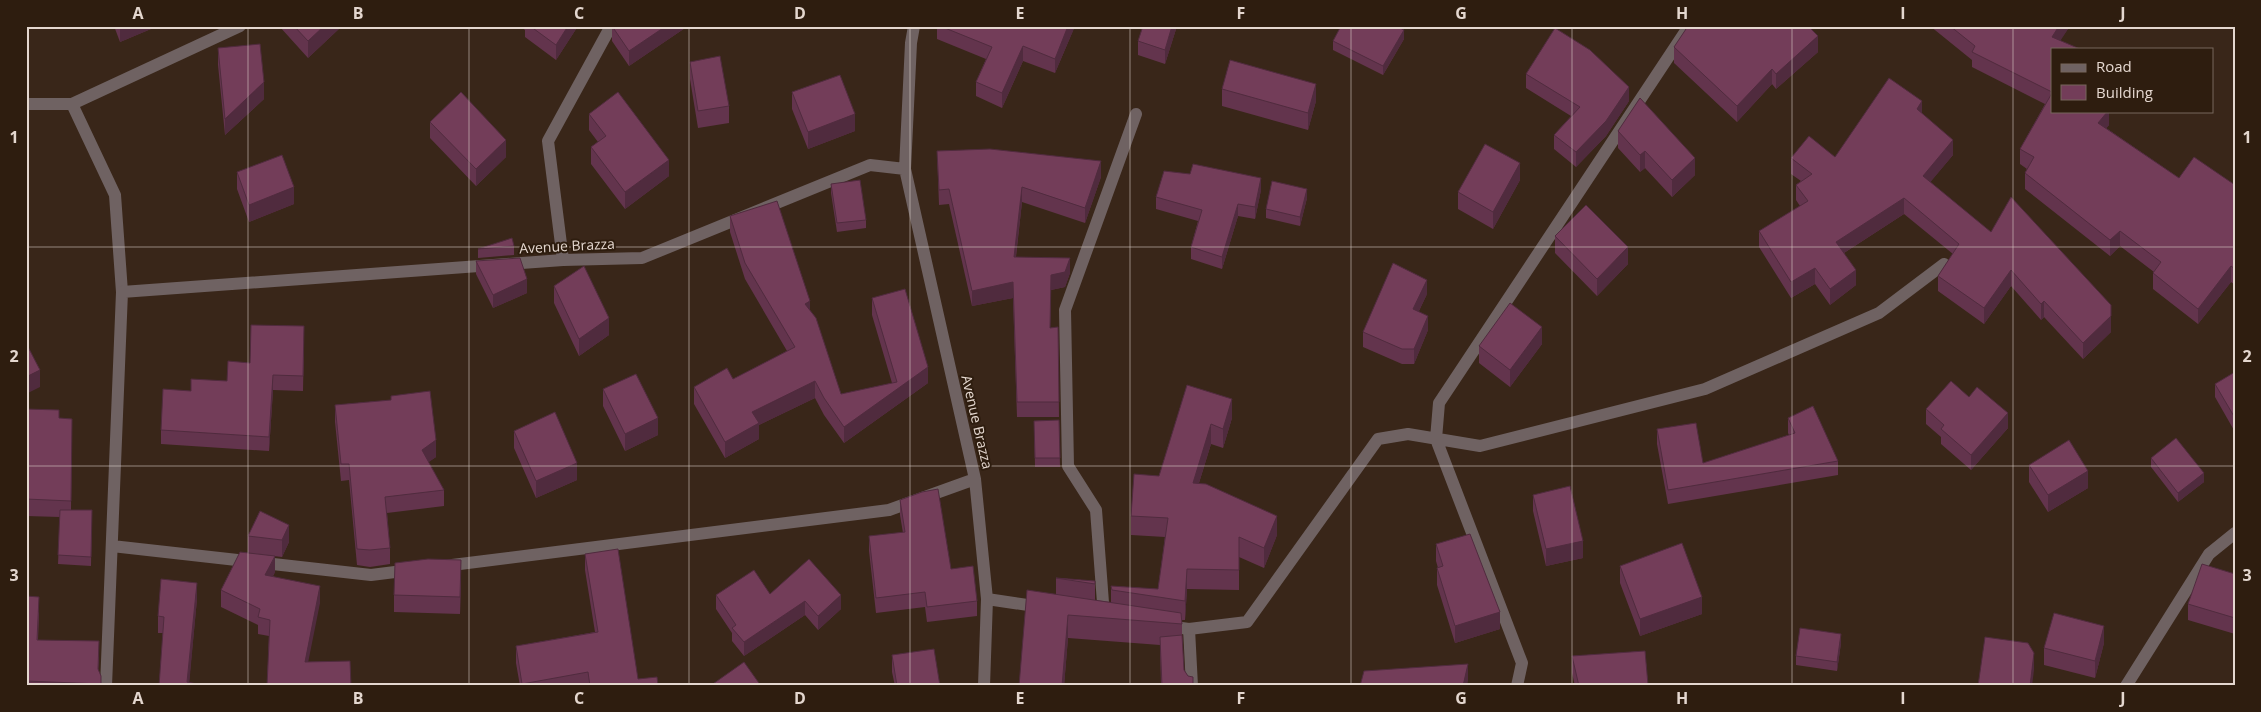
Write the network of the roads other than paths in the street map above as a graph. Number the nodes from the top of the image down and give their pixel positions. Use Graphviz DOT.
graph roads {
  1 [pos="240,26"];
  2 [pos="611,26"];
  3 [pos="914,26"];
  4 [pos="1689,26"];
  5 [pos="26,104"];
  6 [pos="72,104"];
  7 [pos="1136,114"];
  8 [pos="905,169"];
  9 [pos="563,260"];
  10 [pos="1944,264"];
  11 [pos="122,292"];
  12 [pos="1436,439"];
  13 [pos="975,479"];
  14 [pos="2235,534"];
  15 [pos="112,546"];
  16 [pos="986,599"];
  17 [pos="1055,609"];
  18 [pos="1104,616"];
  19 [pos="1152,624"];
  20 [pos="1189,629"];
  21 [pos="106,686"];
  22 [pos="984,686"];
  23 [pos="1192,686"];
  24 [pos="1518,686"];
  25 [pos="2126,686"];
  1 -- 6 [label="street"];
  2 -- 9 [label="street"];
  3 -- 8 [label="street, Avenue Brazza"];
  4 -- 12 [label="street"];
  5 -- 6 [label="street"];
  6 -- 11 [label="street"];
  7 -- 18 [label="street"];
  8 -- 9 [label="street, Avenue Brazza"];
  8 -- 13 [label="street, Avenue Brazza"];
  9 -- 11 [label="street, Avenue Brazza"];
  10 -- 12 [label="street"];
  11 -- 15 [label="street"];
  12 -- 20 [label="street"];
  12 -- 24 [label="street"];
  13 -- 15 [label="street"];
  13 -- 16 [label="street, Avenue Brazza"];
  14 -- 25 [label="street"];
  15 -- 21 [label="street"];
  16 -- 17 [label="street"];
  16 -- 22 [label="street, Avenue Brazza"];
  19 -- 20 [label="street"];
  20 -- 23 [label="street"];
}
